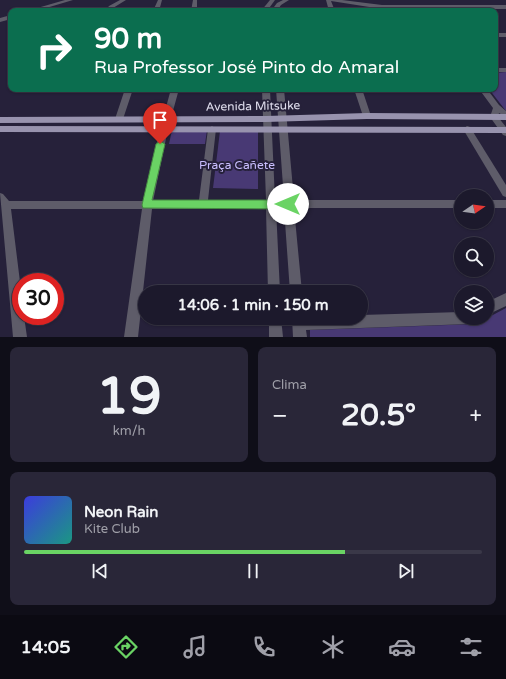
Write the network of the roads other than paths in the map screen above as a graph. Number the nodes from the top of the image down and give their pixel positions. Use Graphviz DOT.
graph roads {
  1 [pos="71,0"];
  2 [pos="124,0"];
  3 [pos="286,0"];
  4 [pos="330,0"];
  5 [pos="356,0"];
  6 [pos="427,1"];
  7 [pos="506,1"];
  8 [pos="48,3"];
  9 [pos="422,7"];
  10 [pos="506,7"];
  11 [pos="37,8"];
  12 [pos="110,8"];
  13 [pos="276,8"];
  14 [pos="128,92"];
  15 [pos="174,92"];
  16 [pos="266,92"];
  17 [pos="280,92"];
  18 [pos="359,92"];
  19 [pos="485,92"];
  20 [pos="496,107"];
  21 [pos="367,116"];
  22 [pos="506,116"];
  23 [pos="494,117"];
  24 [pos="123,119"];
  25 [pos="167,119"];
  26 [pos="266,119"];
  27 [pos="282,119"];
  28 [pos="0,120"];
  29 [pos="0,129"];
  30 [pos="123,129"];
  31 [pos="164,129"];
  32 [pos="467,129"];
  33 [pos="212,130"];
  34 [pos="267,130"];
  35 [pos="283,130"];
  36 [pos="505,131"];
  37 [pos="506,193"];
  38 [pos="3,201"];
  39 [pos="203,204"];
  40 [pos="269,204"];
  41 [pos="288,204"];
  42 [pos="454,204"];
  43 [pos="494,204"];
  44 [pos="506,204"];
  45 [pos="146,205"];
  46 [pos="274,285"];
  47 [pos="295,285"];
  48 [pos="506,299"];
  49 [pos="494,305"];
  50 [pos="454,318"];
  51 [pos="368,320"];
  52 [pos="275,325"];
  53 [pos="299,325"];
  54 [pos="20,337"];
  55 [pos="131,337"];
  56 [pos="276,337"];
  57 [pos="300,337"];
  1 -- 8 [label="street"];
  2 -- 12 [label="street"];
  3 -- 13 [label="street"];
  4 -- 9 [label="street"];
  5 -- 9 [label="street"];
  6 -- 9 [label="street"];
  7 -- 9 [label="street"];
  8 -- 11 [label="street"];
  9 -- 10 [label="street"];
  14 -- 24 [label="street"];
  15 -- 25 [label="street"];
  16 -- 26 [label="street"];
  17 -- 27 [label="street"];
  18 -- 21 [label="street"];
  19 -- 20 [label="street"];
  20 -- 22 [label="street"];
  20 -- 23 [label="street"];
  21 -- 23 [label="main road, Avenida Mitsuke"];
  21 -- 27 [label="main road, Avenida Mitsuke"];
  22 -- 23 [label="main road, Avenida Mitsuke"];
  23 -- 36 [label="street"];
  24 -- 25 [label="main road, Avenida Mitsuke"];
  24 -- 28 [label="main road, Avenida Mitsuke"];
  24 -- 30 [label="main road"];
  25 -- 26 [label="main road, Avenida Mitsuke"];
  25 -- 31 [label="street"];
  26 -- 27 [label="main road, Avenida Mitsuke"];
  26 -- 34 [label="street"];
  27 -- 35 [label="street"];
  29 -- 30 [label="main road, Avenida Mitsuke"];
  30 -- 31 [label="main road, Avenida Mitsuke"];
  31 -- 33 [label="main road, Avenida Mitsuke"];
  31 -- 45 [label="street"];
  32 -- 35 [label="main road, Avenida Mitsuke"];
  32 -- 36 [label="main road, Avenida Mitsuke"];
  32 -- 37 [label="street"];
  33 -- 34 [label="main road, Avenida Mitsuke"];
  33 -- 39 [label="street"];
  34 -- 35 [label="main road, Avenida Mitsuke"];
  34 -- 40 [label="street"];
  35 -- 41 [label="street"];
  38 -- 45 [label="street"];
  38 -- 54 [label="street"];
  39 -- 40 [label="street"];
  39 -- 45 [label="street"];
  40 -- 41 [label="street"];
  40 -- 46 [label="street"];
  41 -- 42 [label="street"];
  41 -- 47 [label="street"];
  43 -- 44 [label="street"];
  45 -- 55 [label="street"];
  48 -- 49 [label="street"];
  50 -- 51 [label="street"];
  52 -- 56 [label="street"];
  53 -- 57 [label="street"];
}
